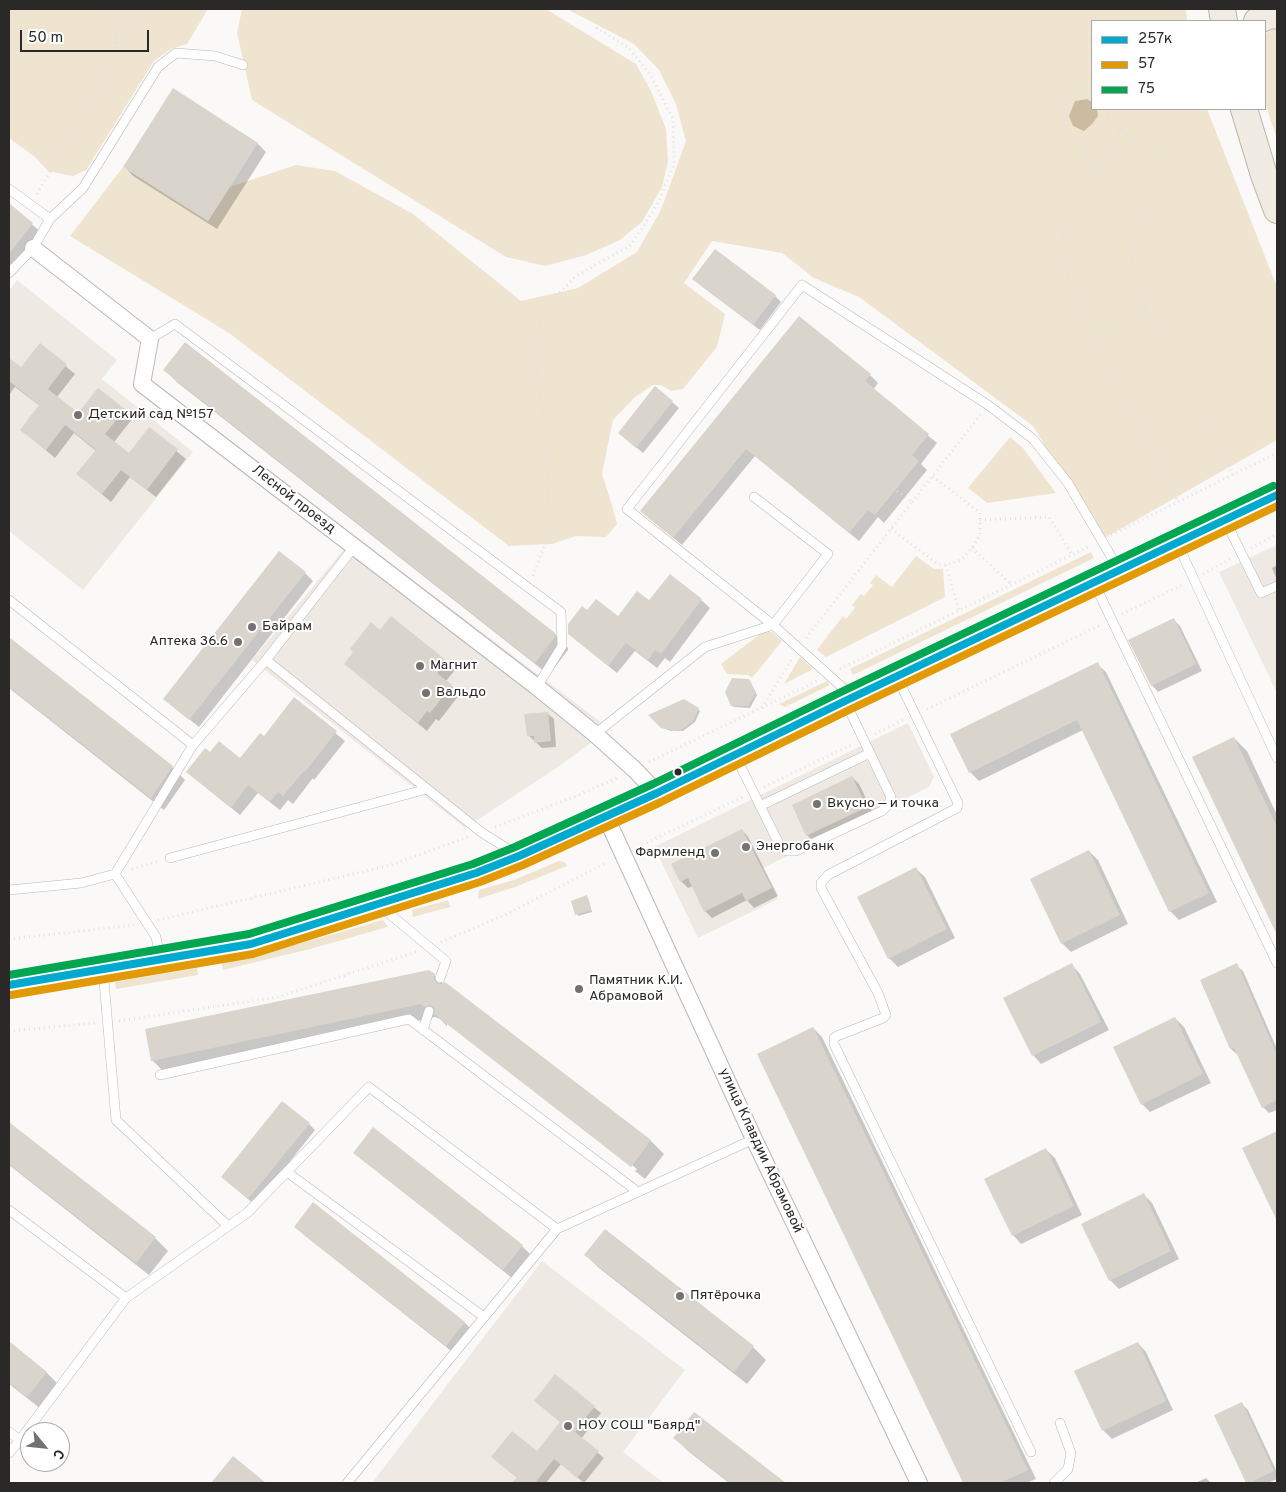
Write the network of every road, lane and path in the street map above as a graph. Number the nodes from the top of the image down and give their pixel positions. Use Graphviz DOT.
graph roads {
  1 [pos="118,9"];
  2 [pos="145,9"];
  3 [pos="602,9"];
  4 [pos="1277,15"];
  5 [pos="1259,20"];
  6 [pos="115,59"];
  7 [pos="243,65"];
  8 [pos="1091,92"];
  9 [pos="1104,110"];
  10 [pos="1244,110"];
  11 [pos="1107,118"];
  12 [pos="1121,130"];
  13 [pos="1082,150"];
  14 [pos="1096,170"];
  15 [pos="9,189"];
  16 [pos="31,205"];
  17 [pos="1277,210"];
  18 [pos="50,219"];
  19 [pos="33,248"];
  20 [pos="9,273"];
  21 [pos="1147,308"];
  22 [pos="1091,335"];
  23 [pos="150,339"];
  24 [pos="988,405"];
  25 [pos="1277,453"];
  26 [pos="1233,475"];
  27 [pos="932,476"];
  28 [pos="896,490"];
  29 [pos="1277,495"];
  30 [pos="754,497"];
  31 [pos="912,502"];
  32 [pos="1178,502"];
  33 [pos="980,520"];
  34 [pos="1225,520"];
  35 [pos="891,529"];
  36 [pos="1277,534"];
  37 [pos="1101,540"];
  38 [pos="1177,543"];
  39 [pos="354,547"];
  40 [pos="972,548"];
  41 [pos="1242,553"];
  42 [pos="1072,555"];
  43 [pos="946,565"];
  44 [pos="1120,571"];
  45 [pos="1194,579"];
  46 [pos="1094,583"];
  47 [pos="1012,585"];
  48 [pos="1277,586"];
  49 [pos="528,588"];
  50 [pos="1176,588"];
  51 [pos="9,600"];
  52 [pos="959,611"];
  53 [pos="773,625"];
  54 [pos="798,648"];
  55 [pos="266,660"];
  56 [pos="828,675"];
  57 [pos="897,677"];
  58 [pos="536,687"];
  59 [pos="849,699"];
  60 [pos="595,734"];
  61 [pos="193,745"];
  62 [pos="870,753"];
  63 [pos="735,755"];
  64 [pos="1277,758"];
  65 [pos="427,789"];
  66 [pos="657,793"];
  67 [pos="760,806"];
  68 [pos="532,814"];
  69 [pos="606,817"];
  70 [pos="481,832"];
  71 [pos="518,856"];
  72 [pos="170,858"];
  73 [pos="606,863"];
  74 [pos="115,874"];
  75 [pos="9,890"];
  76 [pos="377,904"];
  77 [pos="147,922"];
  78 [pos="9,939"];
  79 [pos="429,947"];
  80 [pos="160,959"];
  81 [pos="1277,963"];
  82 [pos="103,969"];
  83 [pos="440,978"];
  84 [pos="9,984"];
  85 [pos="429,1010"];
  86 [pos="108,1022"];
  87 [pos="423,1030"];
  88 [pos="9,1031"];
  89 [pos="160,1075"];
  90 [pos="754,1139"];
  91 [pos="286,1172"];
  92 [pos="638,1192"];
  93 [pos="9,1210"];
  94 [pos="228,1226"];
  95 [pos="556,1229"];
  96 [pos="126,1298"];
  97 [pos="484,1317"];
  98 [pos="33,1422"];
  99 [pos="1060,1424"];
  100 [pos="9,1432"];
  101 [pos="20,1440"];
  102 [pos="1031,1452"];
  103 [pos="9,1453"];
  104 [pos="348,1483"];
  105 [pos="919,1483"];
  106 [pos="1054,1483"];
  1 -- 6 [label="path"];
  2 -- 6 [label="path"];
  3 -- 49 [label="path"];
  4 -- 5 [label="main road"];
  6 -- 16 [label="path"];
  7 -- 18 [label="lane"];
  8 -- 13 [label="path"];
  9 -- 11 [label="path"];
  10 -- 17 [label="main road"];
  11 -- 12 [label="path"];
  11 -- 13 [label="path"];
  12 -- 14 [label="path"];
  12 -- 21 [label="path"];
  13 -- 14 [label="path"];
  14 -- 22 [label="path"];
  15 -- 16 [label="lane"];
  16 -- 18 [label="lane"];
  18 -- 19 [label="lane"];
  19 -- 20 [label="lane"];
  19 -- 23 [label="street"];
  21 -- 22 [label="path"];
  21 -- 26 [label="path"];
  22 -- 32 [label="path"];
  23 -- 39 [label="street, Лесной проезд"];
  23 -- 49 [label="lane"];
  24 -- 27 [label="path"];
  24 -- 37 [label="lane"];
  24 -- 53 [label="lane"];
  25 -- 26 [label="path"];
  26 -- 32 [label="path"];
  27 -- 31 [label="path"];
  27 -- 33 [label="path"];
  28 -- 31 [label="path"];
  29 -- 34 [label="main road"];
  30 -- 53 [label="lane"];
  31 -- 35 [label="path"];
  32 -- 37 [label="path"];
  33 -- 40 [label="path"];
  33 -- 42 [label="path"];
  34 -- 38 [label="main road"];
  34 -- 41 [label="lane"];
  35 -- 43 [label="path"];
  35 -- 54 [label="path"];
  36 -- 41 [label="path"];
  37 -- 42 [label="path"];
  37 -- 44 [label="lane"];
  38 -- 44 [label="main road"];
  38 -- 45 [label="lane"];
  39 -- 55 [label="lane"];
  39 -- 58 [label="street, Лесной проезд"];
  40 -- 43 [label="path"];
  40 -- 47 [label="path"];
  41 -- 45 [label="path"];
  41 -- 48 [label="lane"];
  42 -- 47 [label="path"];
  43 -- 52 [label="path"];
  44 -- 46 [label="main road"];
  45 -- 50 [label="path"];
  45 -- 64 [label="lane"];
  46 -- 57 [label="main road"];
  46 -- 81 [label="lane"];
  47 -- 52 [label="path"];
  49 -- 58 [label="lane"];
  51 -- 61 [label="lane"];
  52 -- 56 [label="path"];
  53 -- 54 [label="lane"];
  53 -- 60 [label="lane"];
  54 -- 56 [label="lane"];
  54 -- 56 [label="path"];
  55 -- 61 [label="lane"];
  55 -- 65 [label="lane"];
  56 -- 59 [label="lane"];
  57 -- 59 [label="main road"];
  57 -- 102 [label="lane"];
  58 -- 60 [label="street, Лесной проезд"];
  59 -- 62 [label="lane"];
  59 -- 63 [label="main road"];
  60 -- 66 [label="street, Лесной проезд"];
  61 -- 74 [label="lane"];
  62 -- 67 [label="lane"];
  62 -- 67 [label="lane"];
  63 -- 66 [label="main road"];
  63 -- 67 [label="lane"];
  65 -- 70 [label="lane"];
  65 -- 72 [label="lane"];
  66 -- 69 [label="main road"];
  68 -- 70 [label="path"];
  69 -- 71 [label="main road"];
  69 -- 90 [label="street, улица Клавдии Абрамовой"];
  70 -- 71 [label="lane"];
  70 -- 77 [label="path"];
  71 -- 76 [label="main road"];
  72 -- 74 [label="path"];
  73 -- 79 [label="path"];
  74 -- 75 [label="lane"];
  74 -- 77 [label="lane"];
  76 -- 79 [label="lane"];
  76 -- 80 [label="main road"];
  77 -- 78 [label="path"];
  77 -- 80 [label="lane"];
  79 -- 83 [label="lane"];
  79 -- 86 [label="path"];
  80 -- 82 [label="main road"];
  82 -- 84 [label="main road"];
  82 -- 86 [label="lane"];
  85 -- 87 [label="lane"];
  86 -- 88 [label="path"];
  86 -- 94 [label="lane"];
  87 -- 89 [label="lane"];
  87 -- 92 [label="lane"];
  90 -- 92 [label="lane"];
  90 -- 105 [label="street, улица Клавдии Абрамовой"];
  91 -- 94 [label="lane"];
  91 -- 95 [label="lane"];
  91 -- 97 [label="lane"];
  92 -- 95 [label="lane"];
  93 -- 96 [label="lane"];
  94 -- 96 [label="lane"];
  95 -- 97 [label="lane"];
  96 -- 98 [label="lane"];
  97 -- 104 [label="lane"];
  99 -- 106 [label="lane"];
  100 -- 101 [label="lane"];
  101 -- 103 [label="lane"];
}
